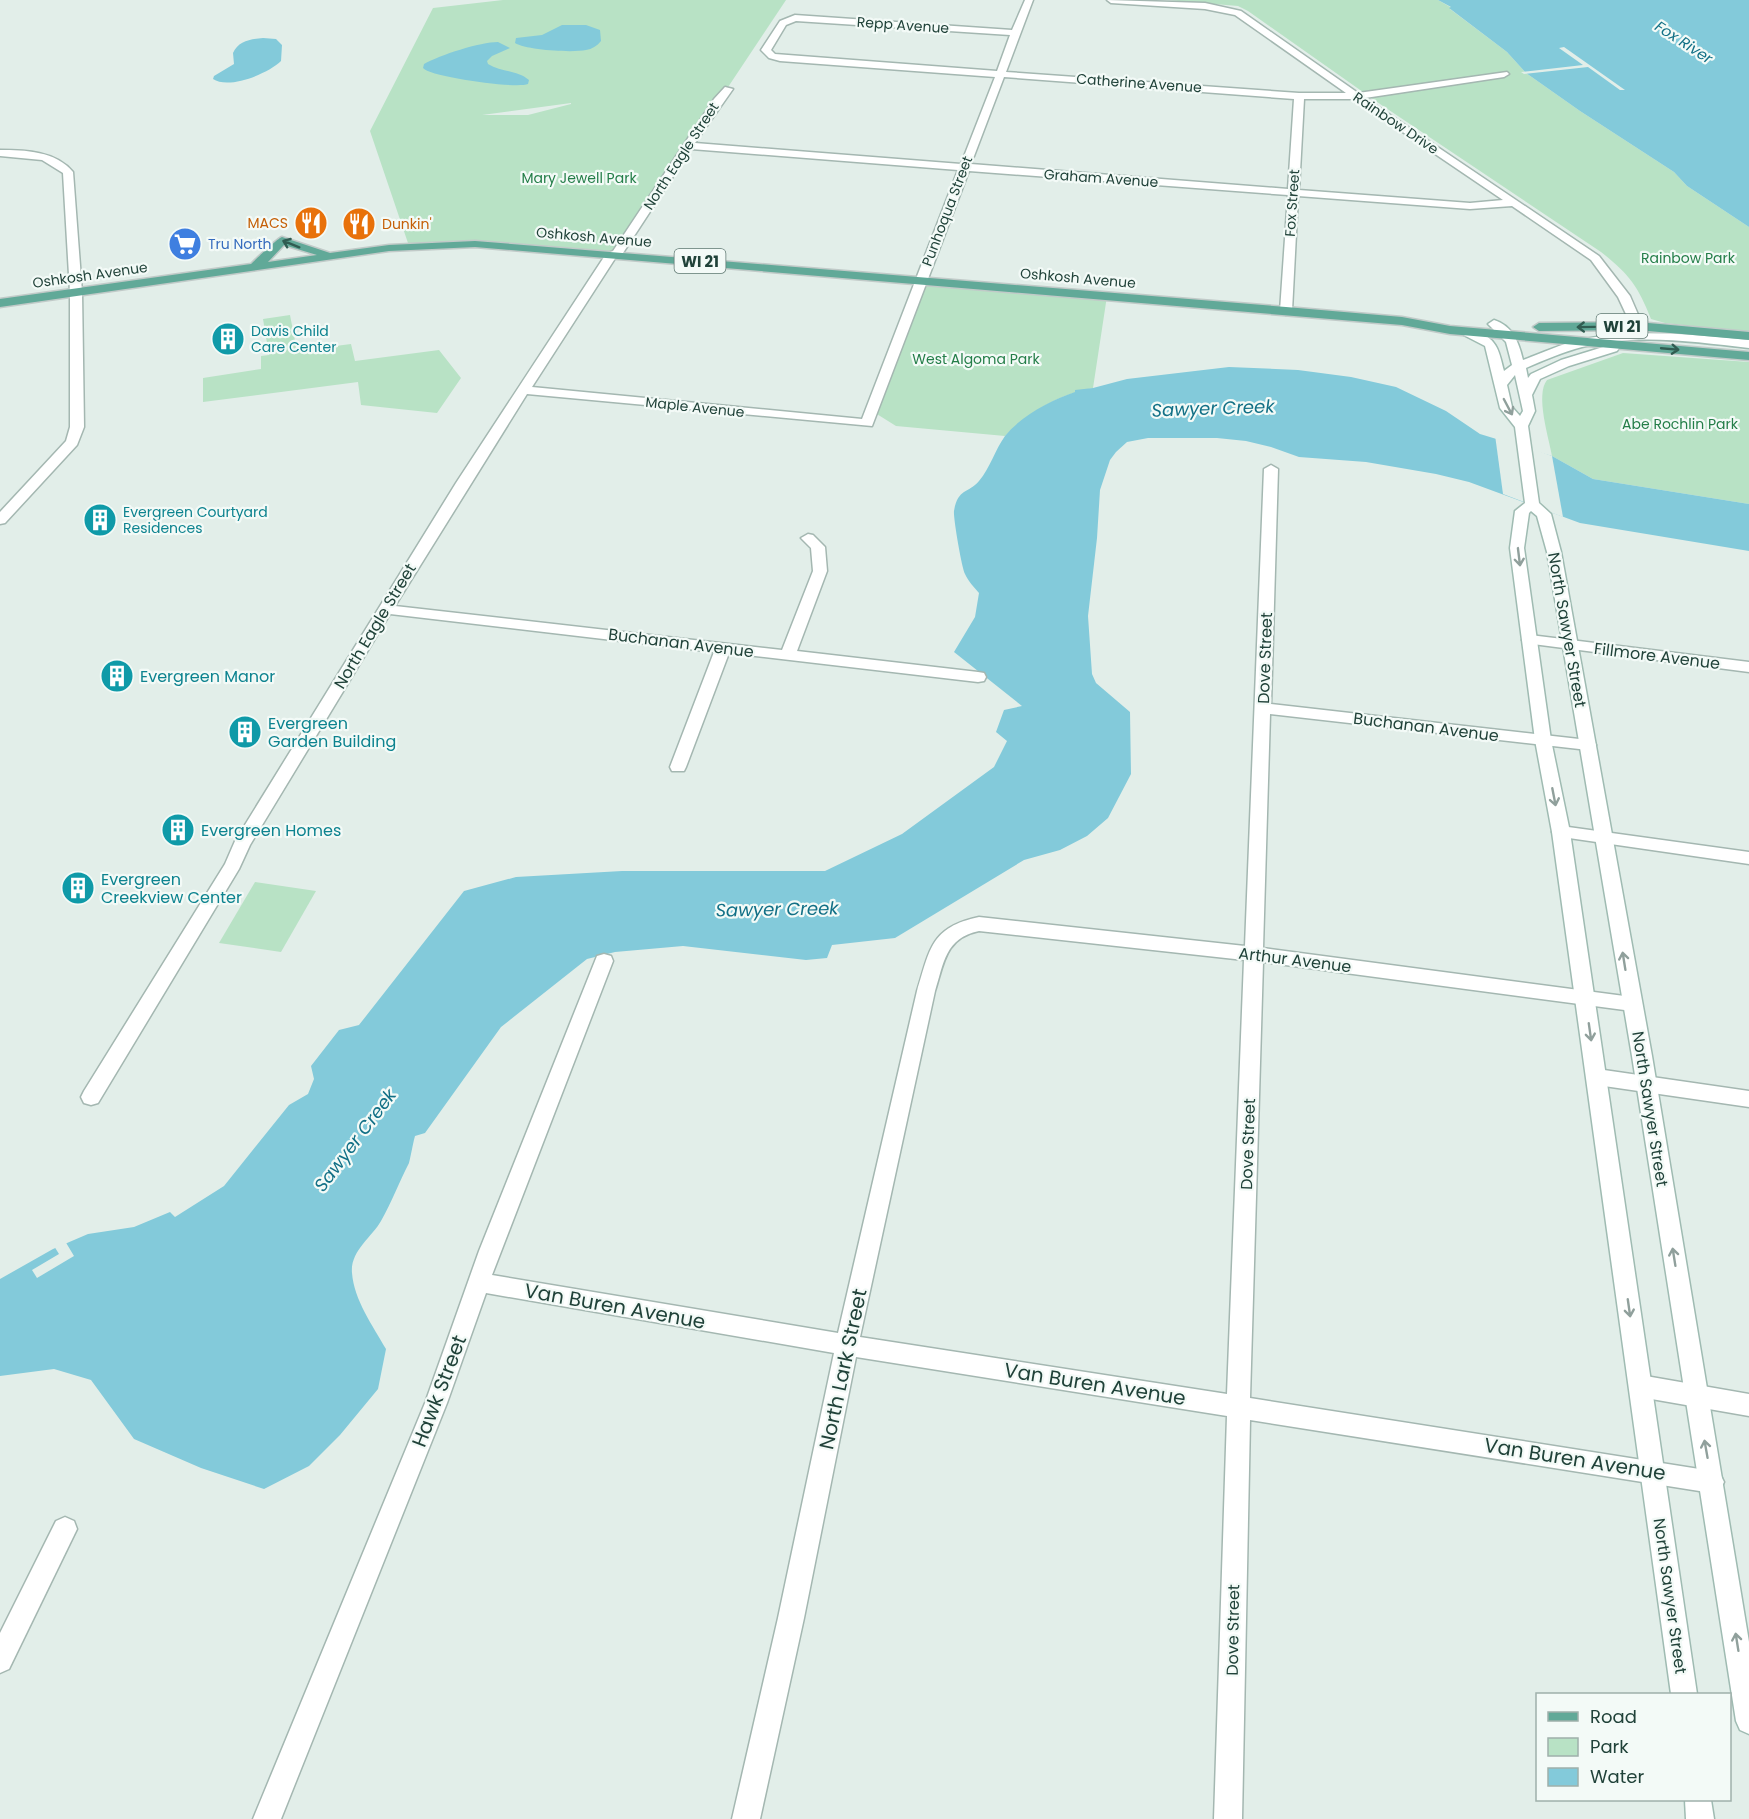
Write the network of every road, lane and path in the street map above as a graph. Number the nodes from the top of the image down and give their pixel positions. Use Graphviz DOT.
graph roads {
  1 [pos="1029,0"];
  2 [pos="1111,0"];
  3 [pos="1015,33"];
  4 [pos="772,56"];
  5 [pos="1001,74"];
  6 [pos="1504,74"];
  7 [pos="728,89"];
  8 [pos="1299,96"];
  9 [pos="1356,96"];
  10 [pos="689,146"];
  11 [pos="0,153"];
  12 [pos="963,167"];
  13 [pos="1294,193"];
  14 [pos="1513,203"];
  15 [pos="614,254"];
  16 [pos="337,255"];
  17 [pos="255,266"];
  18 [pos="921,280"];
  19 [pos="76,292"];
  20 [pos="0,303"];
  21 [pos="1286,311"];
  22 [pos="1402,321"];
  23 [pos="1494,324"];
  24 [pos="1636,326"];
  25 [pos="1462,331"];
  26 [pos="1507,335"];
  27 [pos="1749,336"];
  28 [pos="1591,342"];
  29 [pos="1749,344"];
  30 [pos="1627,345"];
  31 [pos="1749,356"];
  32 [pos="1518,367"];
  33 [pos="1500,386"];
  34 [pos="523,390"];
  35 [pos="1526,395"];
  36 [pos="867,423"];
  37 [pos="1521,426"];
  38 [pos="1271,469"];
  39 [pos="1532,505"];
  40 [pos="0,520"];
  41 [pos="808,538"];
  42 [pos="385,609"];
  43 [pos="1530,640"];
  44 [pos="1569,645"];
  45 [pos="723,648"];
  46 [pos="788,655"];
  47 [pos="1749,667"];
  48 [pos="978,676"];
  49 [pos="1264,708"];
  50 [pos="1543,740"];
  51 [pos="1588,746"];
  52 [pos="678,767"];
  53 [pos="1561,832"];
  54 [pos="1604,838"];
  55 [pos="1749,858"];
  56 [pos="959,928"];
  57 [pos="1254,954"];
  58 [pos="604,961"];
  59 [pos="1585,997"];
  60 [pos="1632,1004"];
  61 [pos="1597,1077"];
  62 [pos="1646,1084"];
  63 [pos="91,1097"];
  64 [pos="1749,1099"];
  65 [pos="479,1282"];
  66 [pos="847,1345"];
  67 [pos="1640,1386"];
  68 [pos="1696,1395"];
  69 [pos="1749,1405"];
  70 [pos="1238,1406"];
  71 [pos="1652,1471"];
  72 [pos="1712,1482"];
  73 [pos="65,1529"];
  74 [pos="0,1660"];
  75 [pos="1684,1693"];
  76 [pos="1749,1720"];
  77 [pos="1698,1801"];
  78 [pos="267,1819"];
  79 [pos="746,1819"];
  80 [pos="1228,1819"];
  81 [pos="1702,1819"];
  1 -- 3 [label="street, Punhoqua Street"];
  2 -- 9 [label="street, Rainbow Drive"];
  3 -- 4 [label="street, Repp Avenue"];
  3 -- 5 [label="street, Punhoqua Street"];
  4 -- 5 [label="street, Catherine Avenue"];
  5 -- 8 [label="street, Catherine Avenue"];
  5 -- 12 [label="street, Punhoqua Street"];
  6 -- 9 [label="street, Catherine Avenue"];
  7 -- 10 [label="street, North Eagle Street"];
  8 -- 9 [label="street, Catherine Avenue"];
  8 -- 13 [label="street, Fox Street"];
  9 -- 14 [label="street, Rainbow Drive"];
  10 -- 12 [label="street, Graham Avenue"];
  10 -- 15 [label="street, North Eagle Street"];
  11 -- 19 [label="street"];
  12 -- 13 [label="street, Graham Avenue"];
  12 -- 18 [label="street, Punhoqua Street"];
  13 -- 14 [label="street, Graham Avenue"];
  13 -- 21 [label="street, Fox Street"];
  14 -- 24 [label="street, Rainbow Drive"];
  15 -- 16 [label="main road, Oshkosh Avenue / WI 21"];
  15 -- 18 [label="main road, Oshkosh Avenue / WI 21"];
  15 -- 34 [label="street, North Eagle Street"];
  16 -- 17 [label="main road, Oshkosh Avenue / WI 21"];
  16 -- 17 [label="main road, one-way"];
  17 -- 19 [label="main road, Oshkosh Avenue / WI 21"];
  18 -- 21 [label="main road, Oshkosh Avenue / WI 21"];
  18 -- 36 [label="street, Punhoqua Street"];
  19 -- 20 [label="main road, Oshkosh Avenue / WI 21"];
  19 -- 40 [label="street"];
  21 -- 22 [label="main road, Oshkosh Avenue / WI 21"];
  22 -- 23 [label="main road, Oshkosh Avenue / WI 21"];
  22 -- 25 [label="main road, Oshkosh Avenue / WI 21"];
  24 -- 23 [label="main road, Oshkosh Avenue / WI 21, one-way"];
  23 -- 26 [label="street, North Sawyer Street"];
  24 -- 27 [label="main road, Oshkosh Avenue / WI 21"];
  25 -- 26 [label="main road, Oshkosh Avenue / WI 21"];
  25 -- 33 [label="street, North Sawyer Street"];
  26 -- 28 [label="main road, Oshkosh Avenue / WI 21"];
  26 -- 32 [label="street, North Sawyer Street"];
  28 -- 29 [label="street"];
  28 -- 30 [label="main road, Oshkosh Avenue / WI 21"];
  28 -- 32 [label="street"];
  30 -- 31 [label="main road, Oshkosh Avenue / WI 21, one-way"];
  30 -- 35 [label="street"];
  32 -- 33 [label="street"];
  32 -- 35 [label="street, North Sawyer Street"];
  33 -- 37 [label="street, North Sawyer Street, one-way"];
  34 -- 36 [label="street, Maple Avenue"];
  34 -- 42 [label="street, North Eagle Street"];
  35 -- 37 [label="street, North Sawyer Street"];
  37 -- 39 [label="street, North Sawyer Street"];
  38 -- 49 [label="street, Dove Street"];
  39 -- 43 [label="street, North Sawyer Street, one-way"];
  39 -- 44 [label="street, North Sawyer Street"];
  41 -- 46 [label="street"];
  42 -- 45 [label="street, Buchanan Avenue"];
  42 -- 63 [label="street, North Eagle Street"];
  43 -- 44 [label="street, Fillmore Avenue"];
  43 -- 50 [label="street, North Sawyer Street"];
  44 -- 47 [label="street, Fillmore Avenue"];
  44 -- 51 [label="street, North Sawyer Street"];
  45 -- 46 [label="street, Buchanan Avenue"];
  45 -- 52 [label="street"];
  46 -- 48 [label="street, Buchanan Avenue"];
  49 -- 50 [label="street, Buchanan Avenue"];
  49 -- 57 [label="street, Dove Street"];
  50 -- 51 [label="street, Buchanan Avenue"];
  50 -- 53 [label="street, North Sawyer Street, one-way"];
  51 -- 54 [label="street, North Sawyer Street"];
  53 -- 54 [label="street"];
  53 -- 59 [label="street, North Sawyer Street"];
  54 -- 55 [label="street"];
  60 -- 54 [label="street, North Sawyer Street, one-way"];
  56 -- 57 [label="street, Arthur Avenue"];
  56 -- 66 [label="street, North Lark Street"];
  57 -- 59 [label="street, Arthur Avenue"];
  57 -- 70 [label="street, Dove Street"];
  58 -- 65 [label="street, Hawk Street"];
  59 -- 60 [label="street, Arthur Avenue"];
  59 -- 61 [label="street, North Sawyer Street, one-way"];
  60 -- 62 [label="street, North Sawyer Street"];
  61 -- 62 [label="street"];
  61 -- 67 [label="street, North Sawyer Street, one-way"];
  62 -- 64 [label="street"];
  68 -- 62 [label="street, North Sawyer Street, one-way"];
  65 -- 66 [label="street, Van Buren Avenue"];
  65 -- 78 [label="street, Hawk Street"];
  66 -- 70 [label="street, Van Buren Avenue"];
  66 -- 79 [label="street, North Lark Street"];
  67 -- 68 [label="street"];
  67 -- 71 [label="street, North Sawyer Street"];
  68 -- 69 [label="street"];
  72 -- 68 [label="street, North Sawyer Street, one-way"];
  70 -- 71 [label="street, Van Buren Avenue"];
  70 -- 80 [label="street, Dove Street"];
  71 -- 72 [label="street, Van Buren Avenue"];
  71 -- 75 [label="street, North Sawyer Street"];
  76 -- 72 [label="street, North Sawyer Street, one-way"];
  73 -- 74 [label="street"];
  77 -- 81 [label="street"];
}
